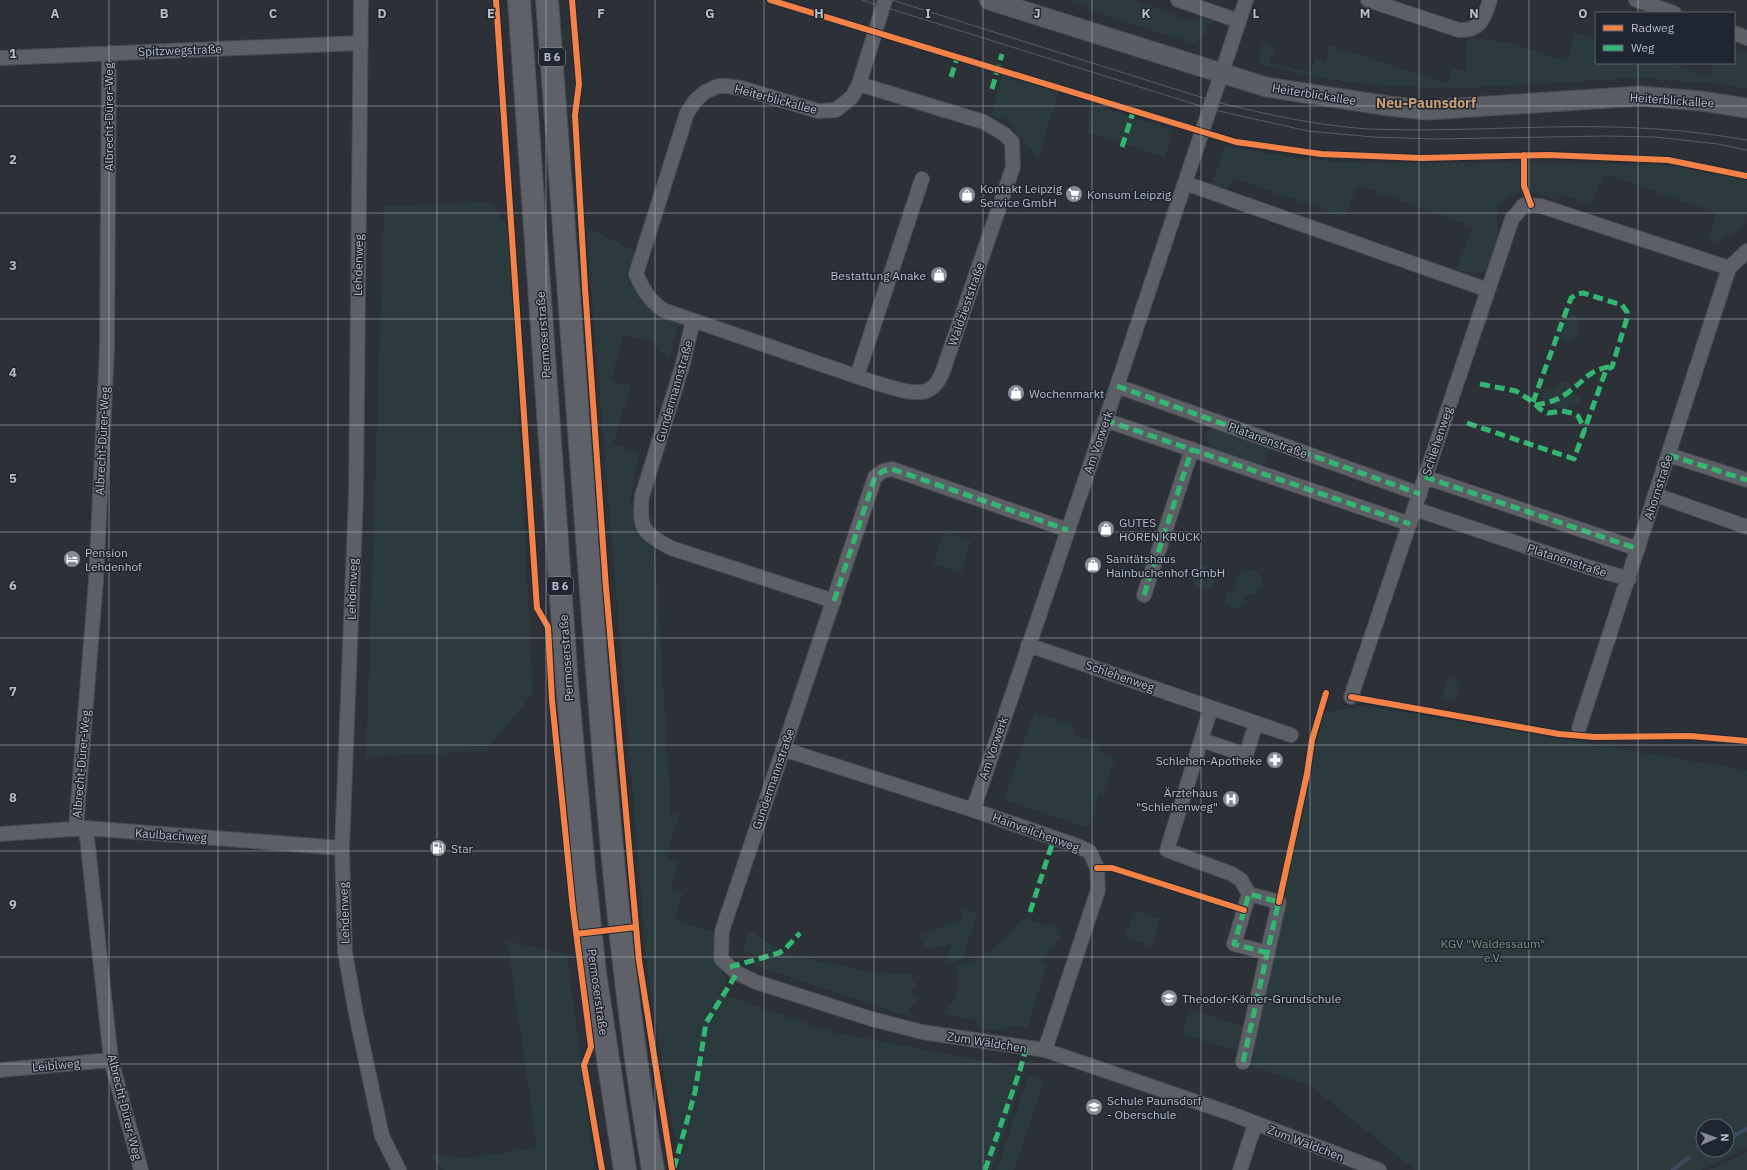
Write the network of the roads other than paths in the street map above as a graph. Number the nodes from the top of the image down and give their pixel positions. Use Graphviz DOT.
graph roads {
  1 [pos="361,0"];
  2 [pos="519,0"];
  3 [pos="548,0"];
  4 [pos="885,0"];
  5 [pos="989,0"];
  6 [pos="1178,0"];
  7 [pos="1246,0"];
  8 [pos="1368,0"];
  9 [pos="1490,0"];
  10 [pos="1636,0"];
  11 [pos="1671,12"];
  12 [pos="1239,21"];
  13 [pos="1735,33"];
  14 [pos="1747,38"];
  15 [pos="361,43"];
  16 [pos="109,53"];
  17 [pos="0,58"];
  18 [pos="1222,73"];
  19 [pos="859,84"];
  20 [pos="1747,108"];
  21 [pos="922,179"];
  22 [pos="1185,183"];
  23 [pos="1747,251"];
  24 [pos="1730,268"];
  25 [pos="1488,290"];
  26 [pos="694,321"];
  27 [pos="857,376"];
  28 [pos="1117,386"];
  29 [pos="1105,420"];
  30 [pos="1192,449"];
  31 [pos="1669,455"];
  32 [pos="1425,477"];
  33 [pos="1747,480"];
  34 [pos="1420,494"];
  35 [pos="1656,495"];
  36 [pos="1415,509"];
  37 [pos="1410,524"];
  38 [pos="1747,527"];
  39 [pos="1068,530"];
  40 [pos="1638,549"];
  41 [pos="1628,579"];
  42 [pos="1144,595"];
  43 [pos="834,601"];
  44 [pos="1028,645"];
  45 [pos="1352,697"];
  46 [pos="1211,708"];
  47 [pos="1256,723"];
  48 [pos="1579,728"];
  49 [pos="1291,735"];
  50 [pos="1202,740"];
  51 [pos="783,749"];
  52 [pos="973,810"];
  53 [pos="81,828"];
  54 [pos="0,834"];
  55 [pos="342,848"];
  56 [pos="1249,894"];
  57 [pos="1268,953"];
  58 [pos="721,959"];
  59 [pos="1045,1050"];
  60 [pos="111,1060"];
  61 [pos="1244,1062"];
  62 [pos="0,1070"];
  63 [pos="1255,1124"];
  64 [pos="141,1170"];
  65 [pos="399,1170"];
  66 [pos="625,1170"];
  67 [pos="653,1170"];
  68 [pos="1240,1170"];
  69 [pos="1379,1170"];
  1 -- 15 [label="street, Lehdenweg"];
  2 -- 66 [label="main road, Permoserstraße / B 6"];
  3 -- 67 [label="main road, B 6"];
  4 -- 19 [label="street, Heiterblickallee"];
  5 -- 18 [label="main road, Heiterblickallee"];
  6 -- 12 [label="street"];
  7 -- 12 [label="street, Am Vorwerk"];
  8 -- 9 [label="street"];
  10 -- 11 [label="street"];
  12 -- 18 [label="street, Am Vorwerk"];
  13 -- 14 [label="street"];
  15 -- 16 [label="street, Spitzwegstraße"];
  15 -- 55 [label="street, Lehdenweg"];
  16 -- 17 [label="street, Spitzwegstraße"];
  16 -- 53 [label="street, Albrecht-Dürer-Weg"];
  18 -- 20 [label="main road, Heiterblickallee"];
  18 -- 22 [label="street, Am Vorwerk"];
  19 -- 26 [label="street, Heiterblickallee"];
  19 -- 27 [label="street, Waldzieststraße"];
  21 -- 27 [label="street"];
  22 -- 25 [label="street"];
  22 -- 28 [label="street, Am Vorwerk"];
  23 -- 24 [label="street, Ahornstraße"];
  24 -- 25 [label="street, Schlehenweg"];
  24 -- 31 [label="street, Ahornstraße"];
  25 -- 32 [label="street, Schlehenweg"];
  26 -- 27 [label="street, Waldzieststraße"];
  26 -- 43 [label="street, Gundermannstraße"];
  28 -- 29 [label="street, Am Vorwerk"];
  28 -- 34 [label="street, Platanenstraße"];
  29 -- 30 [label="street"];
  29 -- 39 [label="street, Am Vorwerk"];
  30 -- 37 [label="street"];
  30 -- 42 [label="street"];
  31 -- 33 [label="street"];
  31 -- 35 [label="street, Ahornstraße"];
  32 -- 34 [label="street, Schlehenweg"];
  32 -- 40 [label="street"];
  34 -- 36 [label="street, Schlehenweg"];
  35 -- 38 [label="street"];
  35 -- 40 [label="street, Ahornstraße"];
  36 -- 37 [label="street, Schlehenweg"];
  36 -- 41 [label="street, Platanenstraße"];
  37 -- 45 [label="street, Schlehenweg"];
  39 -- 43 [label="street, Gundermannstraße"];
  39 -- 44 [label="street, Am Vorwerk"];
  40 -- 41 [label="street, Ahornstraße"];
  41 -- 48 [label="street, Ahornstraße"];
  43 -- 51 [label="street, Gundermannstraße"];
  44 -- 46 [label="street, Schlehenweg"];
  44 -- 52 [label="street, Am Vorwerk"];
  46 -- 47 [label="street, Schlehenweg"];
  46 -- 50 [label="street"];
  47 -- 49 [label="street, Schlehenweg"];
  47 -- 50 [label="street"];
  50 -- 56 [label="street"];
  51 -- 52 [label="street, Hainveilchenweg"];
  51 -- 58 [label="street, Gundermannstraße"];
  52 -- 59 [label="street, Hainveilchenweg"];
  53 -- 54 [label="street, Kaulbachweg"];
  53 -- 55 [label="street, Kaulbachweg"];
  53 -- 60 [label="street, Albrecht-Dürer-Weg"];
  55 -- 65 [label="street, Lehdenweg"];
  56 -- 57 [label="street"];
  56 -- 57 [label="street"];
  57 -- 61 [label="street"];
  58 -- 59 [label="street, Zum Wäldchen"];
  59 -- 63 [label="street, Zum Wäldchen"];
  60 -- 62 [label="street, Leiblweg"];
  60 -- 64 [label="street, Albrecht-Dürer-Weg"];
  63 -- 68 [label="street, Zum Wäldchen"];
  63 -- 69 [label="street, Zum Wäldchen"];
}
